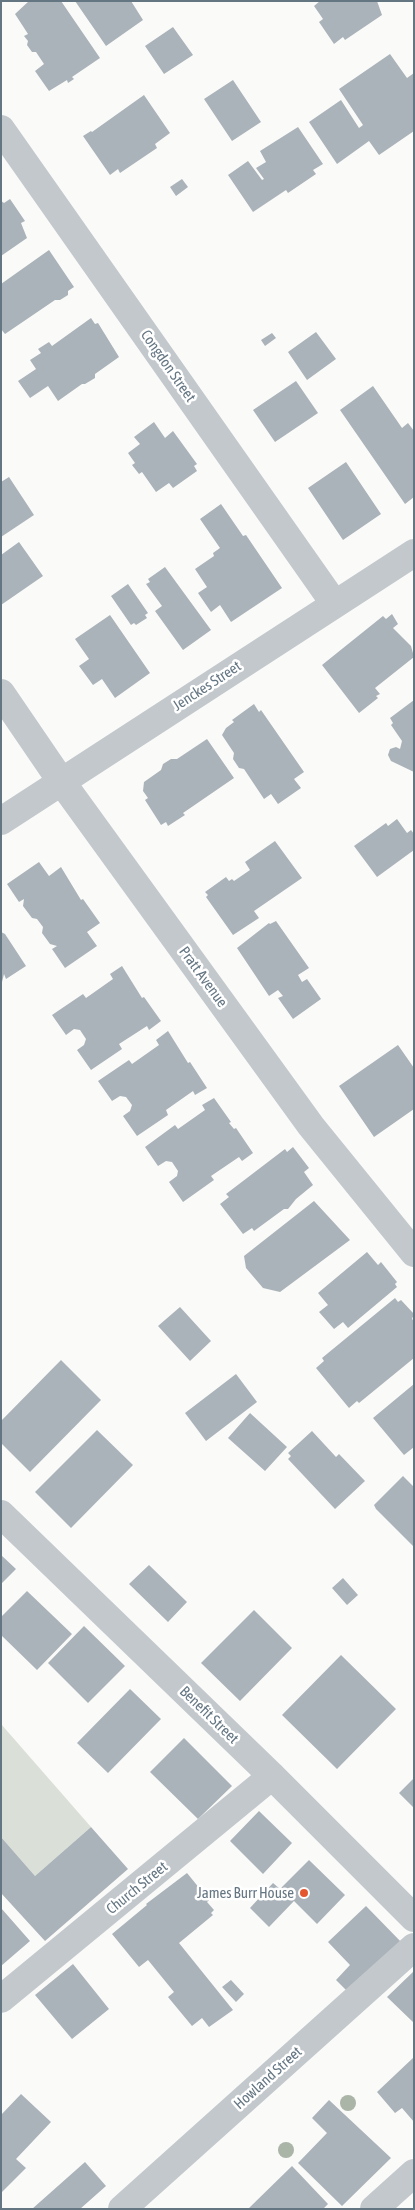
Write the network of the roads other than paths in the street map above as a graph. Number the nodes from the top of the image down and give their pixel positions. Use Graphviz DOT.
graph roads {
  1 [pos="1,129"];
  2 [pos="413,556"];
  3 [pos="334,603"];
  4 [pos="1,693"];
  5 [pos="61,781"];
  6 [pos="1,821"];
  7 [pos="414,1253"];
  8 [pos="1,1514"];
  9 [pos="272,1776"];
  10 [pos="414,1918"];
  11 [pos="414,1947"];
  12 [pos="1,1999"];
  13 [pos="414,2173"];
  14 [pos="122,2209"];
  15 [pos="374,2209"];
  1 -- 3 [label="street, Congdon Street"];
  2 -- 3 [label="street, Jenckes Street"];
  3 -- 5 [label="street, Jenckes Street"];
  4 -- 5 [label="street, Pratt Avenue"];
  5 -- 6 [label="street, Jenckes Street"];
  5 -- 7 [label="street, Pratt Avenue"];
  8 -- 9 [label="street, Benefit Street"];
  9 -- 10 [label="street, Benefit Street"];
  9 -- 12 [label="street, Church Street"];
  11 -- 14 [label="street, Howland Street"];
  13 -- 15 [label="street"];
}
